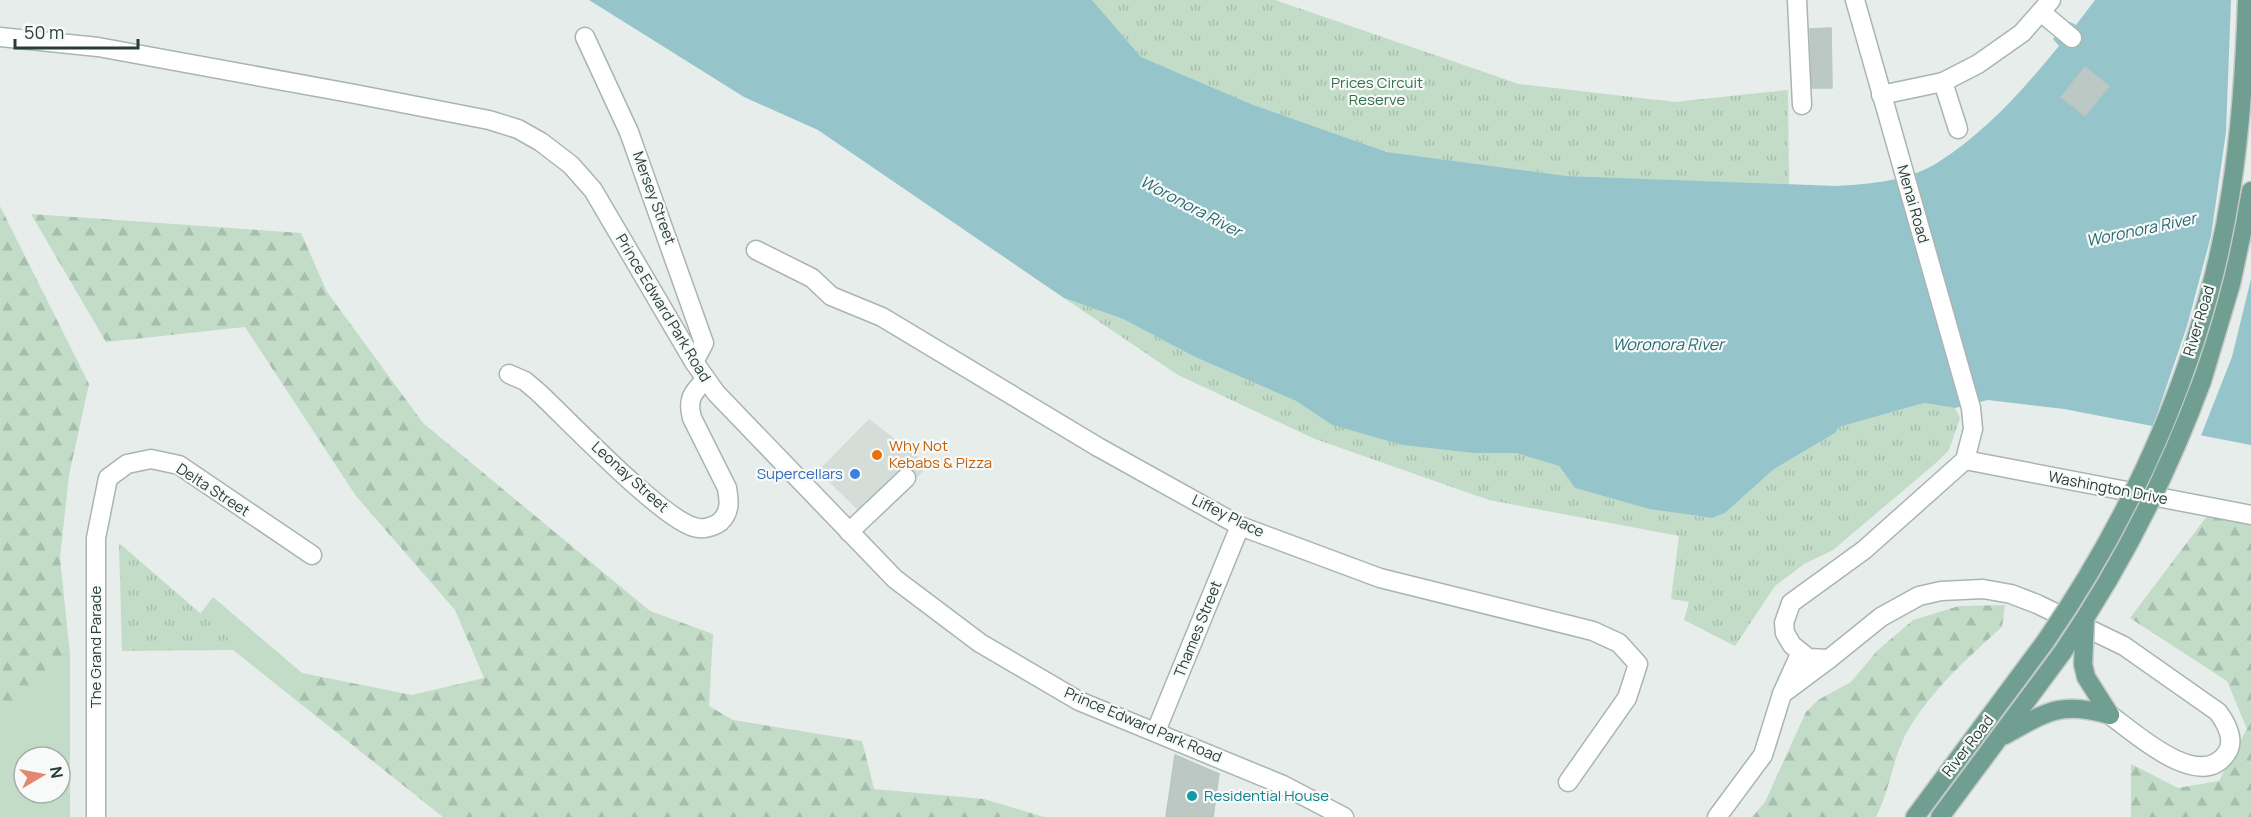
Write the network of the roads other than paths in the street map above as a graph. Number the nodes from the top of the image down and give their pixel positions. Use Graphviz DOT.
graph roads {
  1 [pos="1797,0"];
  2 [pos="1855,0"];
  3 [pos="2247,0"];
  4 [pos="2046,6"];
  5 [pos="0,37"];
  6 [pos="585,37"];
  7 [pos="2072,38"];
  8 [pos="1943,82"];
  9 [pos="1881,95"];
  10 [pos="1802,105"];
  11 [pos="1958,129"];
  12 [pos="2251,191"];
  13 [pos="756,250"];
  14 [pos="694,362"];
  15 [pos="509,374"];
  16 [pos="705,380"];
  17 [pos="1965,460"];
  18 [pos="108,478"];
  19 [pos="906,478"];
  20 [pos="2251,515"];
  21 [pos="1240,526"];
  22 [pos="849,532"];
  23 [pos="312,555"];
  24 [pos="2085,619"];
  25 [pos="1785,633"];
  26 [pos="1800,654"];
  27 [pos="1829,659"];
  28 [pos="1782,694"];
  29 [pos="2110,715"];
  30 [pos="1156,731"];
  31 [pos="2000,738"];
  32 [pos="1568,782"];
  33 [pos="96,817"];
  34 [pos="1344,817"];
  35 [pos="1717,817"];
  36 [pos="1915,817"];
  37 [pos="1940,817"];
  1 -- 10 [label="street"];
  2 -- 9 [label="street, Menai Road"];
  3 -- 36 [label="main road, River Road, bridge"];
  4 -- 7 [label="street"];
  4 -- 8 [label="street"];
  5 -- 14 [label="street, Prince Edward Park Road"];
  6 -- 14 [label="street, Mersey Street"];
  8 -- 9 [label="street"];
  8 -- 11 [label="street"];
  9 -- 17 [label="street, Menai Road"];
  12 -- 24 [label="main road, River Road, bridge"];
  13 -- 21 [label="street, Liffey Place"];
  14 -- 16 [label="street, Prince Edward Park Road"];
  15 -- 16 [label="street, Leonay Street"];
  16 -- 22 [label="street, Prince Edward Park Road"];
  17 -- 20 [label="street, Washington Drive"];
  17 -- 25 [label="street"];
  18 -- 23 [label="street, Delta Street"];
  18 -- 33 [label="street, The Grand Parade"];
  19 -- 22 [label="street"];
  21 -- 30 [label="street, Thames Street"];
  21 -- 32 [label="street, Liffey Place"];
  22 -- 30 [label="street, Prince Edward Park Road"];
  24 -- 29 [label="main road, bridge"];
  24 -- 31 [label="main road, River Road, bridge"];
  25 -- 26 [label="street"];
  25 -- 28 [label="street"];
  26 -- 27 [label="street"];
  26 -- 28 [label="street"];
  27 -- 28 [label="street"];
  27 -- 29 [label="street"];
  28 -- 35 [label="street"];
  29 -- 31 [label="main road"];
  30 -- 34 [label="street, Prince Edward Park Road"];
  31 -- 37 [label="main road, River Road"];
}
